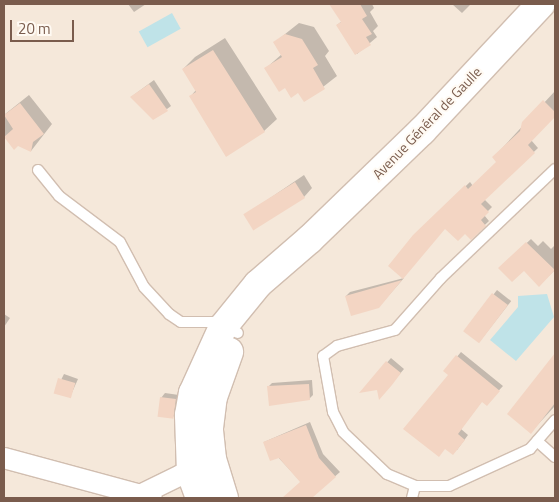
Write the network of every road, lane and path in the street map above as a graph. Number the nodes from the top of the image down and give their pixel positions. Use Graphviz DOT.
graph roads {
  1 [pos="541,4"];
  2 [pos="555,169"];
  3 [pos="38,170"];
  4 [pos="230,330"];
  5 [pos="555,420"];
  6 [pos="537,441"];
  7 [pos="555,457"];
  8 [pos="4,458"];
  9 [pos="191,473"];
  10 [pos="415,486"];
  11 [pos="214,494"];
  12 [pos="146,496"];
  13 [pos="412,498"];
  1 -- 4 [label="main road, Avenue Général de Gaulle"];
  2 -- 10 [label="lane"];
  3 -- 4 [label="lane"];
  4 -- 9 [label="main road, Avenue Général de Gaulle"];
  4 -- 11 [label="main road, Avenue Général de Gaulle"];
  5 -- 6 [label="lane"];
  6 -- 7 [label="lane"];
  6 -- 10 [label="lane"];
  8 -- 12 [label="street"];
  9 -- 11 [label="main road, Avenue Général de Gaulle"];
  9 -- 12 [label="street"];
  10 -- 13 [label="lane"];
}
